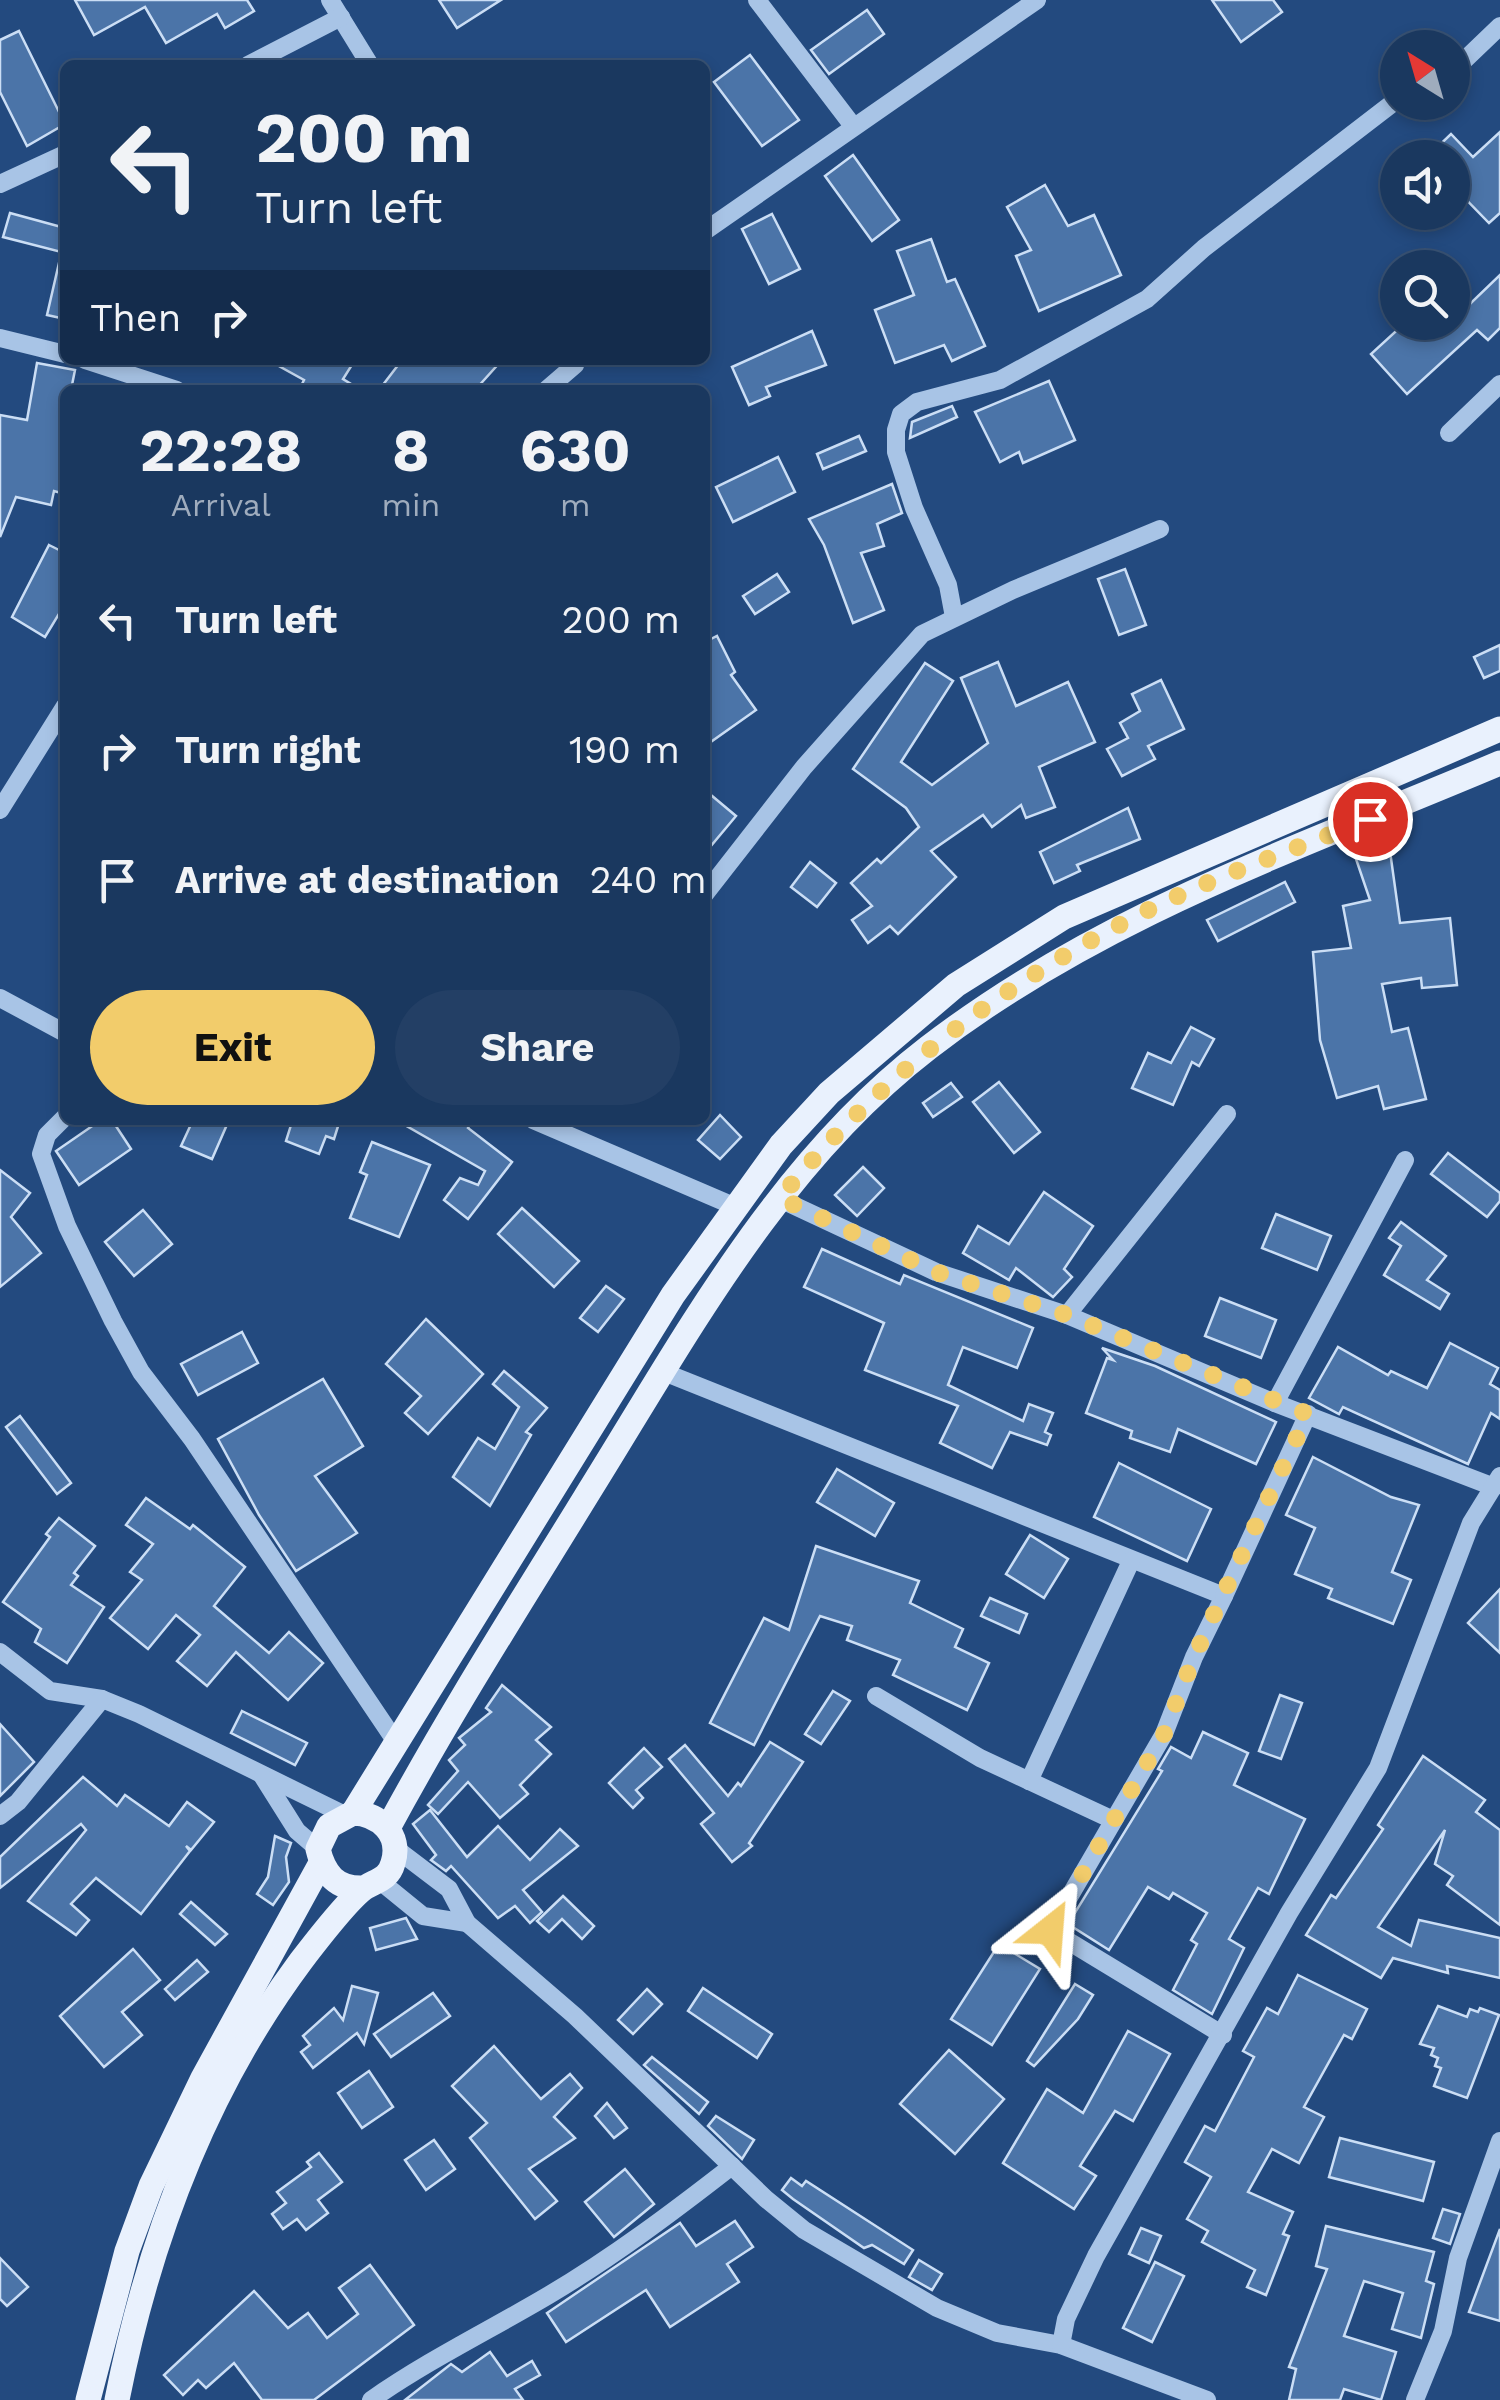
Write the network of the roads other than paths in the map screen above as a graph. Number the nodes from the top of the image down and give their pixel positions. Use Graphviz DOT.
graph roads {
  1 [pos="757,0"];
  2 [pos="1036,0"];
  3 [pos="336,8"];
  4 [pos="1500,26"];
  5 [pos="1470,55"];
  6 [pos="256,60"];
  7 [pos="367,60"];
  8 [pos="1380,113"];
  9 [pos="853,126"];
  10 [pos="60,156"];
  11 [pos="0,184"];
  12 [pos="710,227"];
  13 [pos="0,338"];
  14 [pos="60,353"];
  15 [pos="100,365"];
  16 [pos="575,365"];
  17 [pos="1500,384"];
  18 [pos="162,385"];
  19 [pos="552,385"];
  20 [pos="1450,433"];
  21 [pos="1160,529"];
  22 [pos="954,617"];
  23 [pos="60,714"];
  24 [pos="1500,729"];
  25 [pos="1500,763"];
  26 [pos="0,810"];
  27 [pos="710,888"];
  28 [pos="0,998"];
  29 [pos="60,1030"];
  30 [pos="1227,1114"];
  31 [pos="60,1122"];
  32 [pos="547,1125"];
  33 [pos="1405,1160"];
  34 [pos="780,1198"];
  35 [pos="736,1207"];
  36 [pos="1067,1315"];
  37 [pos="661,1371"];
  38 [pos="1276,1403"];
  39 [pos="1308,1414"];
  40 [pos="1497,1482"];
  41 [pos="1132,1561"];
  42 [pos="1224,1596"];
  43 [pos="0,1652"];
  44 [pos="876,1696"];
  45 [pos="102,1700"];
  46 [pos="398,1744"];
  47 [pos="262,1776"];
  48 [pos="1029,1780"];
  49 [pos="349,1814"];
  50 [pos="0,1816"];
  51 [pos="1114,1820"];
  52 [pos="392,1838"];
  53 [pos="320,1856"];
  54 [pos="372,1885"];
  55 [pos="467,1923"];
  56 [pos="1223,2034"];
  57 [pos="1500,2141"];
  58 [pos="732,2166"];
  59 [pos="1061,2345"];
  60 [pos="88,2400"];
  61 [pos="118,2400"];
  62 [pos="371,2400"];
  63 [pos="1207,2400"];
  64 [pos="1415,2400"];
  1 -- 9 [label="street"];
  2 -- 9 [label="street"];
  3 -- 6 [label="street"];
  3 -- 7 [label="street"];
  4 -- 5 [label="street"];
  8 -- 22 [label="street"];
  9 -- 12 [label="street"];
  10 -- 11 [label="street"];
  13 -- 14 [label="street"];
  15 -- 18 [label="street"];
  16 -- 19 [label="street"];
  17 -- 20 [label="street"];
  21 -- 22 [label="street"];
  22 -- 27 [label="street"];
  23 -- 26 [label="street"];
  24 -- 35 [label="main road"];
  25 -- 34 [label="main road"];
  28 -- 29 [label="street"];
  30 -- 36 [label="street"];
  31 -- 46 [label="street"];
  32 -- 35 [label="street"];
  33 -- 38 [label="street"];
  34 -- 36 [label="street"];
  34 -- 37 [label="main road"];
  35 -- 46 [label="main road"];
  36 -- 38 [label="street"];
  37 -- 41 [label="street"];
  37 -- 52 [label="main road"];
  38 -- 39 [label="street"];
  39 -- 40 [label="street"];
  39 -- 42 [label="street"];
  40 -- 56 [label="street"];
  41 -- 42 [label="street"];
  41 -- 48 [label="street"];
  42 -- 51 [label="street"];
  43 -- 45 [label="street"];
  44 -- 48 [label="street"];
  45 -- 47 [label="street"];
  45 -- 50 [label="street"];
  46 -- 49 [label="main road"];
  47 -- 49 [label="street"];
  47 -- 53 [label="street"];
  48 -- 51 [label="street"];
  49 -- 52 [label="main road"];
  49 -- 53 [label="main road"];
  51 -- 56 [label="street"];
  52 -- 54 [label="main road"];
  52 -- 55 [label="street"];
  53 -- 54 [label="main road"];
  53 -- 60 [label="main road"];
  54 -- 55 [label="street"];
  54 -- 61 [label="main road"];
  55 -- 58 [label="street"];
  56 -- 59 [label="street"];
  57 -- 64 [label="street"];
  58 -- 59 [label="street"];
  58 -- 62 [label="street"];
  59 -- 63 [label="street"];
}
